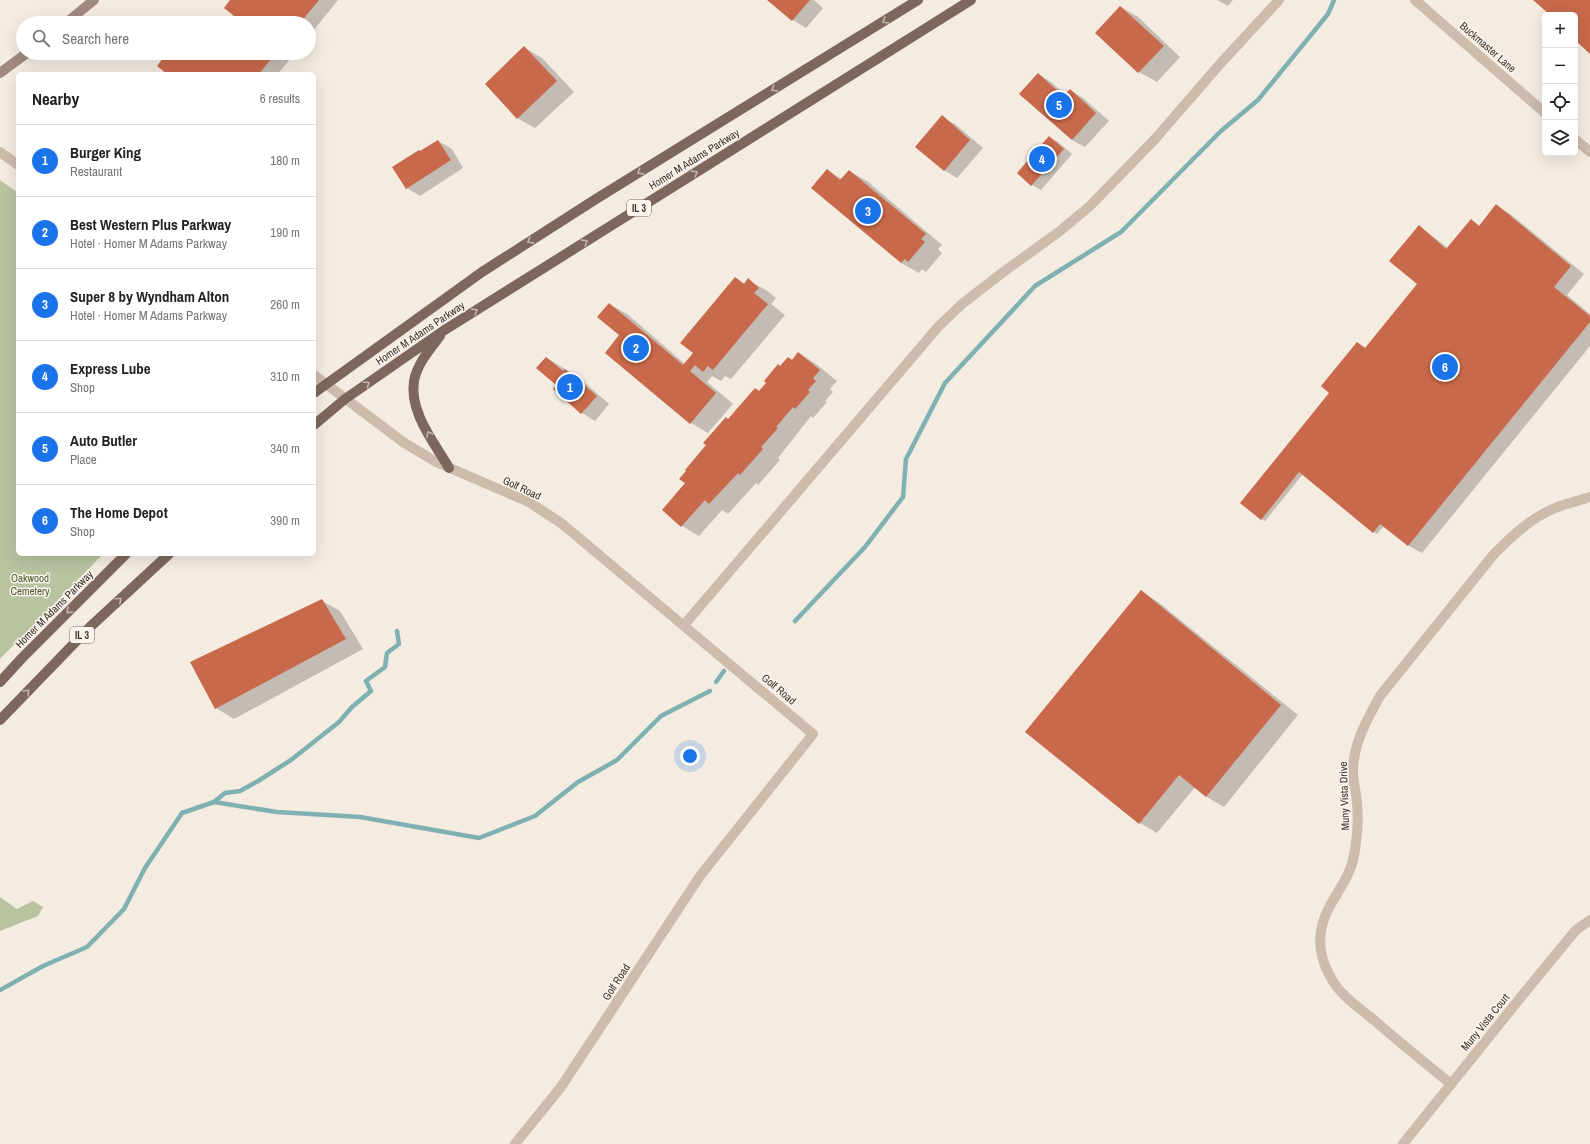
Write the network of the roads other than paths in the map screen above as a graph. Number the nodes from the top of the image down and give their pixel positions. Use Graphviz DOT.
graph roads {
  1 [pos="94,0"];
  2 [pos="918,0"];
  3 [pos="971,0"];
  4 [pos="1279,0"];
  5 [pos="1415,0"];
  6 [pos="75,16"];
  7 [pos="18,60"];
  8 [pos="0,73"];
  9 [pos="1542,110"];
  10 [pos="1578,142"];
  11 [pos="0,152"];
  12 [pos="1590,152"];
  13 [pos="16,164"];
  14 [pos="443,330"];
  15 [pos="316,377"];
  16 [pos="325,384"];
  17 [pos="316,391"];
  18 [pos="345,399"];
  19 [pos="316,423"];
  20 [pos="449,468"];
  21 [pos="1590,497"];
  22 [pos="124,556"];
  23 [pos="167,556"];
  24 [pos="684,625"];
  25 [pos="0,682"];
  26 [pos="0,720"];
  27 [pos="1590,920"];
  28 [pos="1451,1084"];
  29 [pos="515,1144"];
  30 [pos="1403,1144"];
  1 -- 6 [label="street"];
  2 -- 16 [label="main road, Homer M Adams Parkway, one-way"];
  14 -- 3 [label="main road, Homer M Adams Parkway / IL 3, one-way"];
  4 -- 24 [label="street"];
  5 -- 9 [label="street, Buckmaster Lane"];
  7 -- 8 [label="street"];
  10 -- 12 [label="street"];
  11 -- 13 [label="street"];
  18 -- 14 [label="main road, Homer M Adams Parkway / IL 3, one-way"];
  20 -- 14 [label="main road, one-way"];
  15 -- 16 [label="street, Golf Road"];
  16 -- 17 [label="main road, Homer M Adams Parkway"];
  16 -- 18 [label="street, Golf Road"];
  18 -- 19 [label="main road, Homer M Adams Parkway / IL 3"];
  18 -- 20 [label="street, Golf Road"];
  20 -- 24 [label="street, Golf Road"];
  21 -- 28 [label="street, Muny Vista Drive"];
  22 -- 25 [label="main road, Homer M Adams Parkway / IL 3, one-way"];
  26 -- 23 [label="main road, IL 3, one-way"];
  24 -- 29 [label="street, Golf Road"];
  27 -- 28 [label="street, Muny Vista Court"];
  28 -- 30 [label="street, Muny Vista Court"];
}
